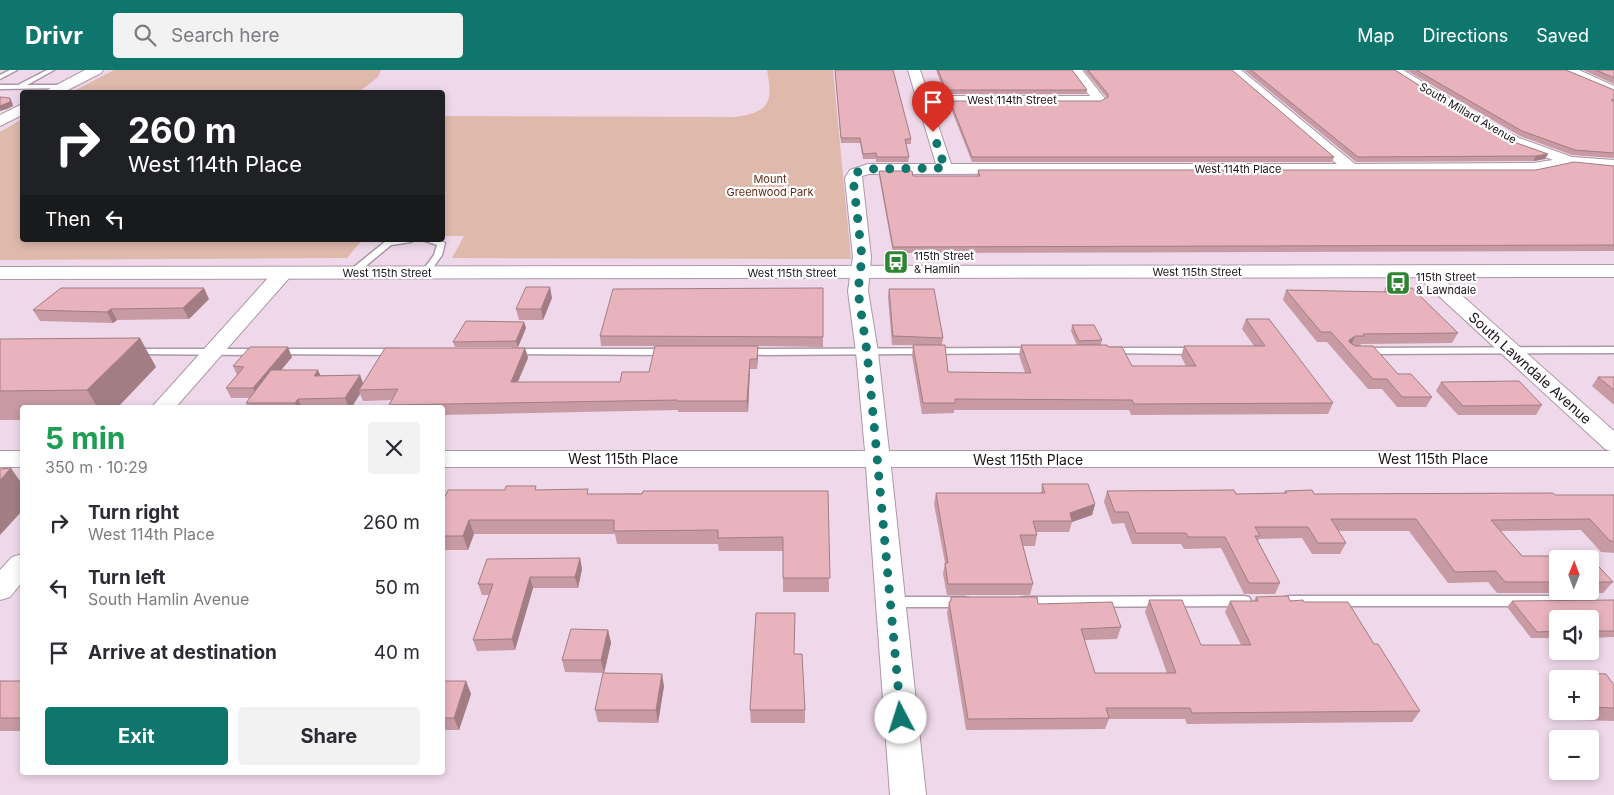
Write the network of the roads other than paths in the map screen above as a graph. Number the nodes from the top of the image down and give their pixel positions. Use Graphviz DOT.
graph roads {
  1 [pos="14,70"];
  2 [pos="50,70"];
  3 [pos="96,70"];
  4 [pos="914,70"];
  5 [pos="1076,70"];
  6 [pos="1234,70"];
  7 [pos="1395,70"];
  8 [pos="1569,70"];
  9 [pos="0,77"];
  10 [pos="0,87"];
  11 [pos="19,87"];
  12 [pos="59,90"];
  13 [pos="1614,91"];
  14 [pos="923,100"];
  15 [pos="20,110"];
  16 [pos="0,121"];
  17 [pos="1571,161"];
  18 [pos="1614,166"];
  19 [pos="945,168"];
  20 [pos="1352,169"];
  21 [pos="400,242"];
  22 [pos="441,242"];
  23 [pos="1614,271"];
  24 [pos="860,272"];
  25 [pos="1424,272"];
  26 [pos="283,273"];
  27 [pos="352,273"];
  28 [pos="425,273"];
  29 [pos="0,274"];
  30 [pos="1510,350"];
  31 [pos="1614,350"];
  32 [pos="1043,351"];
  33 [pos="1102,351"];
  34 [pos="1210,351"];
  35 [pos="1351,351"];
  36 [pos="127,352"];
  37 [pos="212,352"];
  38 [pos="410,352"];
  39 [pos="500,352"];
  40 [pos="678,352"];
  41 [pos="738,352"];
  42 [pos="867,352"];
  43 [pos="165,405"];
  44 [pos="1614,444"];
  45 [pos="1614,458"];
  46 [pos="0,459"];
  47 [pos="20,459"];
  48 [pos="445,459"];
  49 [pos="878,460"];
  50 [pos="20,566"];
  51 [pos="0,589"];
  52 [pos="1564,600"];
  53 [pos="1257,601"];
  54 [pos="1277,601"];
  55 [pos="890,602"];
  56 [pos="980,602"];
  57 [pos="1009,602"];
  58 [pos="908,795"];
  1 -- 9 [label="lane"];
  2 -- 11 [label="lane"];
  3 -- 12 [label="street"];
  4 -- 14 [label="street"];
  5 -- 14 [label="street, West 114th Street"];
  6 -- 20 [label="street"];
  7 -- 17 [label="street, South Millard Avenue"];
  8 -- 13 [label="street"];
  10 -- 11 [label="lane"];
  11 -- 12 [label="lane"];
  14 -- 19 [label="street"];
  15 -- 16 [label="street"];
  17 -- 18 [label="street, West 114th Place"];
  17 -- 20 [label="street, West 114th Place"];
  19 -- 20 [label="street, West 114th Place"];
  19 -- 24 [label="street, West 114th Place"];
  21 -- 27 [label="lane"];
  22 -- 28 [label="lane"];
  23 -- 25 [label="street, West 115th Street"];
  24 -- 25 [label="street, West 115th Street"];
  24 -- 28 [label="street, West 115th Street"];
  24 -- 42 [label="street"];
  25 -- 30 [label="street, South Lawndale Avenue"];
  26 -- 27 [label="street, West 115th Street"];
  26 -- 29 [label="street, West 115th Street"];
  26 -- 37 [label="street"];
  27 -- 28 [label="street, West 115th Street"];
  30 -- 31 [label="lane"];
  30 -- 35 [label="lane"];
  30 -- 44 [label="street, South Lawndale Avenue"];
  32 -- 42 [label="lane"];
  33 -- 34 [label="lane"];
  36 -- 37 [label="lane"];
  37 -- 38 [label="lane"];
  37 -- 43 [label="street"];
  39 -- 40 [label="lane"];
  41 -- 42 [label="lane"];
  42 -- 49 [label="street"];
  45 -- 49 [label="street, West 115th Place"];
  46 -- 47 [label="street"];
  48 -- 49 [label="street, West 115th Place"];
  49 -- 55 [label="street"];
  50 -- 51 [label="street"];
  52 -- 54 [label="lane"];
  53 -- 57 [label="lane"];
  55 -- 56 [label="lane"];
  55 -- 58 [label="street"];
}
